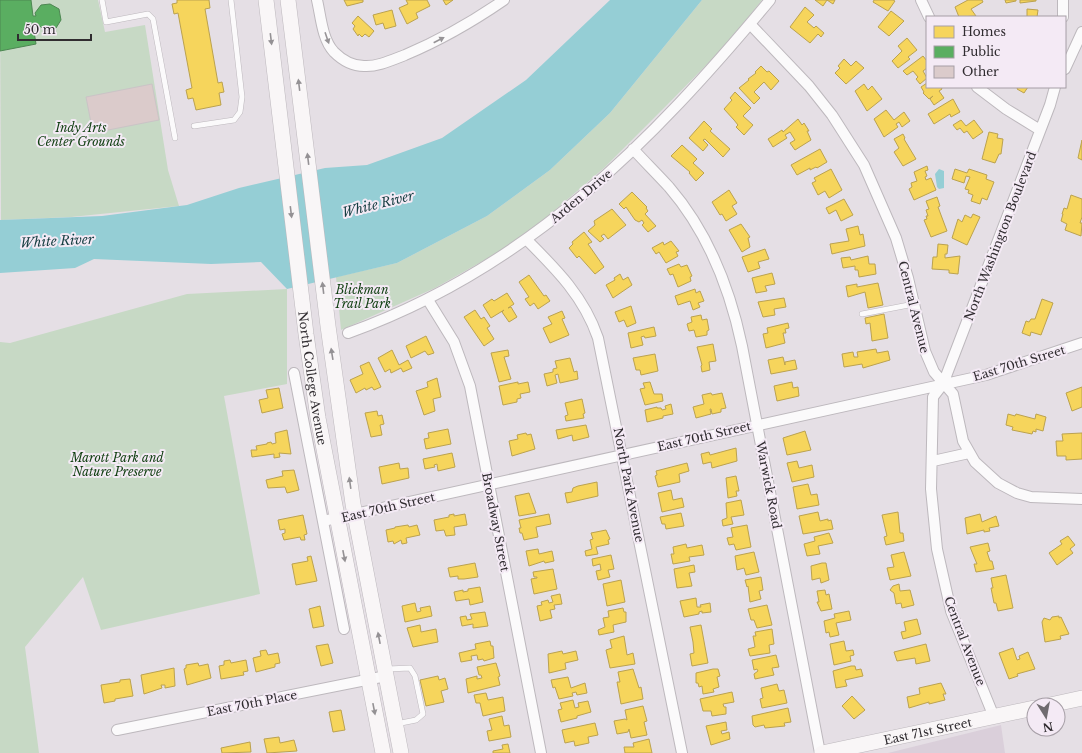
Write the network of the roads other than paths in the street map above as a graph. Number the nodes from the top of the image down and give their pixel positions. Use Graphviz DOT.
graph roads {
  1 [pos="102,0"];
  2 [pos="231,0"];
  3 [pos="266,0"];
  4 [pos="288,0"];
  5 [pos="317,0"];
  6 [pos="504,0"];
  7 [pos="770,0"];
  8 [pos="921,0"];
  9 [pos="1063,0"];
  10 [pos="929,16"];
  11 [pos="1063,16"];
  12 [pos="750,24"];
  13 [pos="1082,32"];
  14 [pos="1066,67"];
  15 [pos="978,88"];
  16 [pos="1054,88"];
  17 [pos="1058,88"];
  18 [pos="1050,105"];
  19 [pos="194,126"];
  20 [pos="1040,130"];
  21 [pos="175,138"];
  22 [pos="633,150"];
  23 [pos="527,240"];
  24 [pos="428,300"];
  25 [pos="914,304"];
  26 [pos="862,314"];
  27 [pos="348,333"];
  28 [pos="1082,342"];
  29 [pos="294,373"];
  30 [pos="943,384"];
  31 [pos="757,424"];
  32 [pos="969,452"];
  33 [pos="622,454"];
  34 [pos="932,461"];
  35 [pos="489,484"];
  36 [pos="1082,499"];
  37 [pos="355,514"];
  38 [pos="330,519"];
  39 [pos="344,629"];
  40 [pos="385,672"];
  41 [pos="369,680"];
  42 [pos="1082,698"];
  43 [pos="1066,702"];
  44 [pos="1026,710"];
  45 [pos="994,717"];
  46 [pos="395,724"];
  47 [pos="117,730"];
  48 [pos="383,753"];
  49 [pos="401,753"];
  50 [pos="541,753"];
  51 [pos="682,753"];
  52 [pos="821,753"];
  1 -- 21 [label="lane"];
  2 -- 19 [label="lane"];
  3 -- 38 [label="main road, North College Avenue, one-way"];
  37 -- 4 [label="main road, North College Avenue, one-way"];
  5 -- 6 [label="street, one-way"];
  7 -- 12 [label="street, Arden Drive"];
  8 -- 10 [label="street"];
  9 -- 11 [label="street"];
  12 -- 22 [label="street, Arden Drive"];
  12 -- 25 [label="street, Central Avenue"];
  13 -- 14 [label="street"];
  15 -- 20 [label="street"];
  16 -- 18 [label="street, North Washington Boulevard"];
  17 -- 18 [label="street"];
  18 -- 20 [label="street, North Washington Boulevard"];
  20 -- 30 [label="street, North Washington Boulevard"];
  22 -- 23 [label="street, Arden Drive"];
  22 -- 31 [label="street, Warwick Road"];
  23 -- 24 [label="street, Arden Drive"];
  23 -- 33 [label="street, North Park Avenue"];
  24 -- 27 [label="street, Arden Drive"];
  24 -- 35 [label="street, Broadway Street"];
  25 -- 26 [label="lane"];
  25 -- 30 [label="street, Central Avenue"];
  28 -- 30 [label="street, East 70th Street"];
  29 -- 38 [label="street, North College Avenue"];
  30 -- 31 [label="street, East 70th Street"];
  30 -- 32 [label="street"];
  30 -- 34 [label="street, Central Avenue"];
  31 -- 33 [label="street, East 70th Street"];
  31 -- 52 [label="street, Warwick Road"];
  32 -- 34 [label="street"];
  32 -- 36 [label="street"];
  33 -- 35 [label="street, East 70th Street"];
  33 -- 51 [label="street, North Park Avenue"];
  34 -- 45 [label="street, Central Avenue"];
  35 -- 37 [label="street, East 70th Street"];
  35 -- 50 [label="street, Broadway Street"];
  37 -- 38 [label="street, East 70th Street"];
  40 -- 37 [label="main road, North College Avenue, one-way"];
  38 -- 39 [label="street, North College Avenue"];
  38 -- 41 [label="main road, North College Avenue, one-way"];
  40 -- 41 [label="street, East 70th Place"];
  40 -- 46 [label="main road, North College Avenue"];
  40 -- 46 [label="lane"];
  41 -- 47 [label="street, East 70th Place"];
  41 -- 48 [label="main road, North College Avenue, one-way"];
  42 -- 43 [label="main road"];
  44 -- 45 [label="main road, East 71st Street"];
  45 -- 52 [label="main road, East 71st Street"];
  46 -- 49 [label="main road, North College Avenue"];
}
